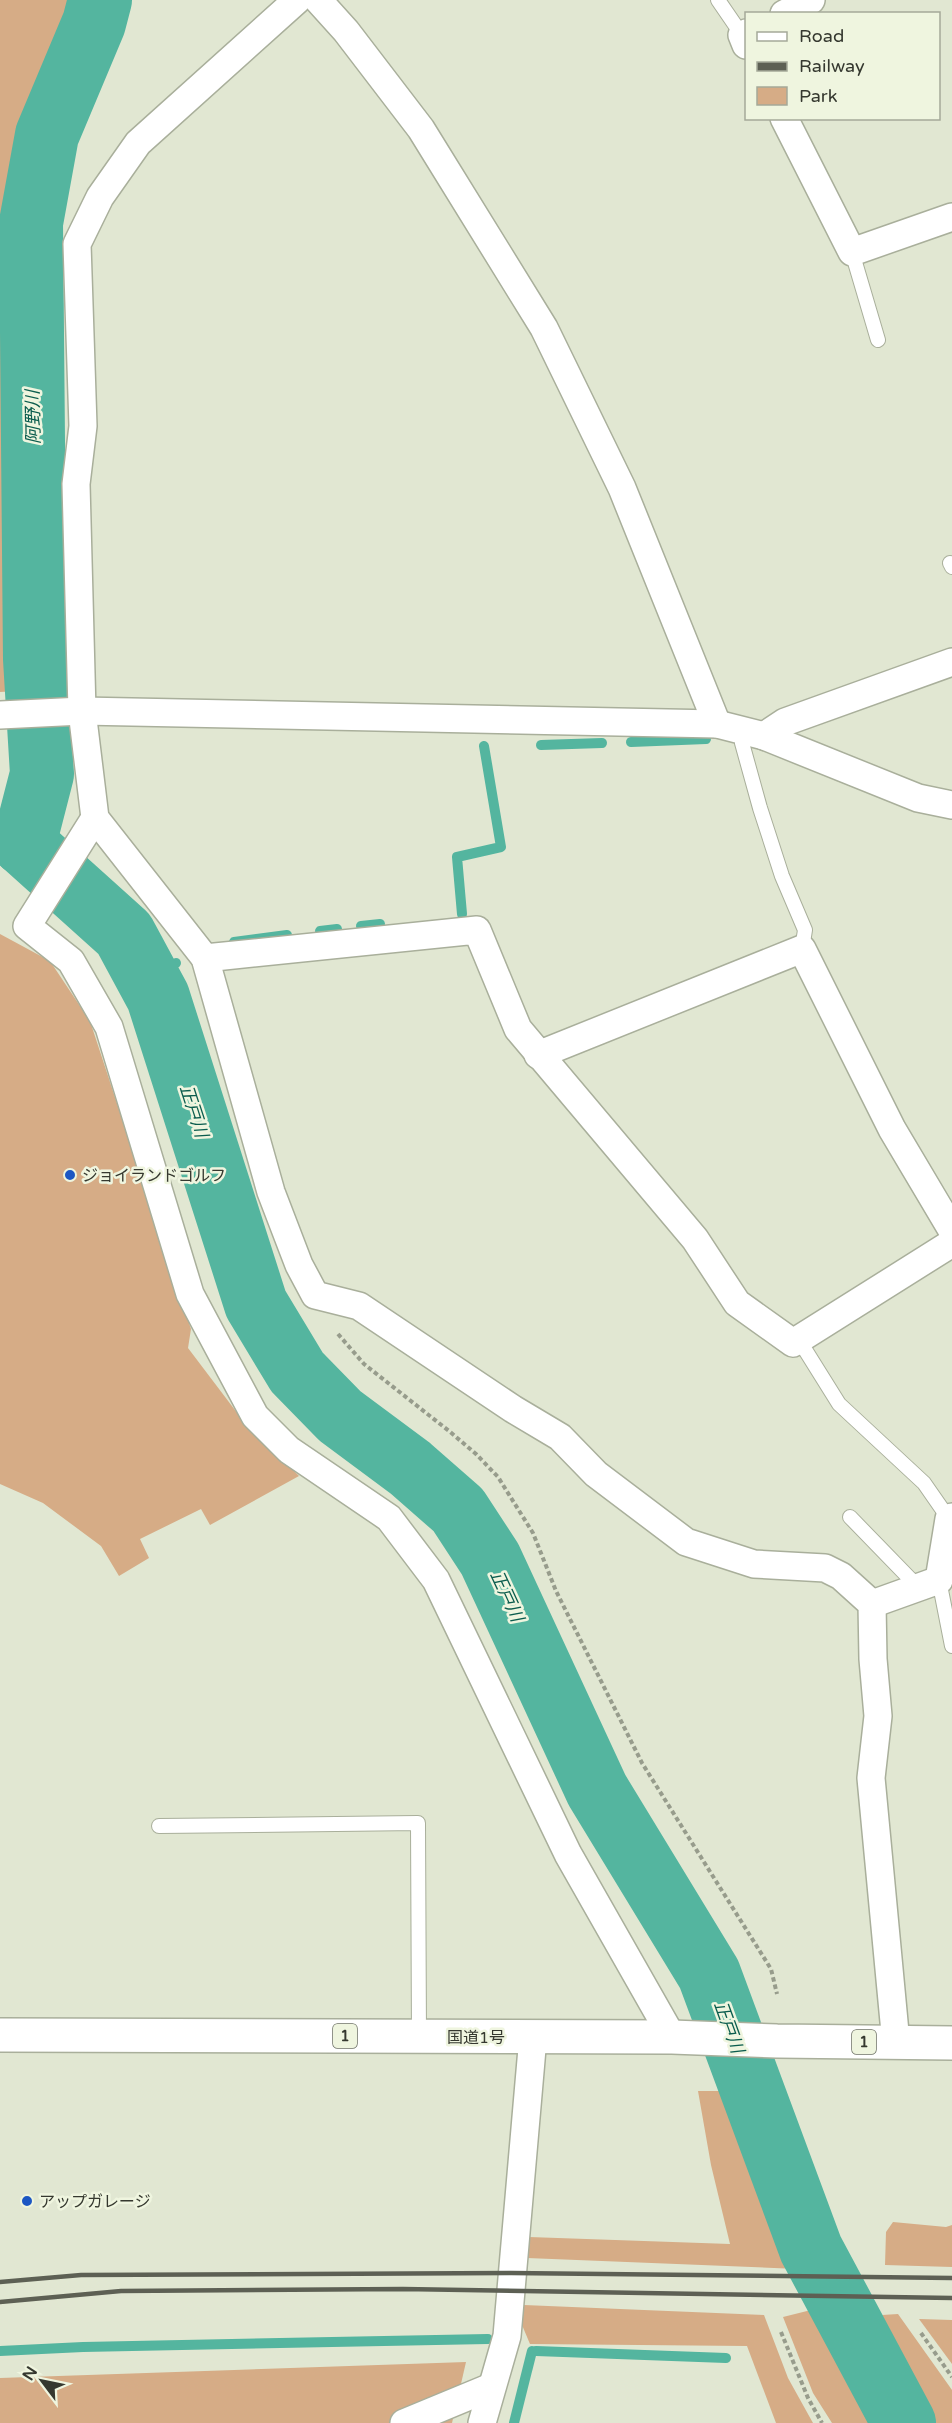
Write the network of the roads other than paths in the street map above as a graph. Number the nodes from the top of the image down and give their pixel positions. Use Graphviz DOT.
graph roads {
  1 [pos="297,0"];
  2 [pos="318,0"];
  3 [pos="718,0"];
  4 [pos="811,0"];
  5 [pos="788,12"];
  6 [pos="745,38"];
  7 [pos="785,120"];
  8 [pos="952,217"];
  9 [pos="852,252"];
  10 [pos="879,340"];
  11 [pos="952,662"];
  12 [pos="76,711"];
  13 [pos="2,715"];
  14 [pos="717,724"];
  15 [pos="755,733"];
  16 [pos="952,810"];
  17 [pos="95,818"];
  18 [pos="802,949"];
  19 [pos="205,958"];
  20 [pos="538,1055"];
  21 [pos="952,1230"];
  22 [pos="952,1243"];
  23 [pos="799,1340"];
  24 [pos="850,1517"];
  25 [pos="950,1518"];
  26 [pos="928,1583"];
  27 [pos="872,1604"];
  28 [pos="952,1646"];
  29 [pos="159,1826"];
  30 [pos="0,2035"];
  31 [pos="420,2037"];
  32 [pos="533,2037"];
  33 [pos="681,2038"];
  34 [pos="896,2043"];
  35 [pos="952,2043"];
  36 [pos="490,2387"];
  37 [pos="404,2423"];
  38 [pos="482,2423"];
  1 -- 12 [label="street"];
  2 -- 14 [label="street"];
  3 -- 6 [label="lane"];
  4 -- 5 [label="street"];
  7 -- 9 [label="street"];
  8 -- 9 [label="street"];
  9 -- 10 [label="lane"];
  11 -- 15 [label="street"];
  12 -- 13 [label="street"];
  12 -- 14 [label="street"];
  12 -- 17 [label="street"];
  14 -- 15 [label="street"];
  15 -- 16 [label="street"];
  15 -- 18 [label="lane"];
  17 -- 19 [label="street"];
  17 -- 33 [label="street"];
  18 -- 20 [label="street"];
  18 -- 21 [label="street"];
  19 -- 20 [label="street"];
  19 -- 27 [label="street"];
  20 -- 23 [label="street"];
  22 -- 23 [label="street"];
  23 -- 25 [label="lane"];
  24 -- 26 [label="lane"];
  25 -- 26 [label="street"];
  26 -- 27 [label="street"];
  26 -- 28 [label="lane"];
  27 -- 34 [label="street"];
  29 -- 31 [label="lane"];
  30 -- 31 [label="highway, 国道1号 / 1"];
  31 -- 32 [label="highway, 国道1号 / 1"];
  32 -- 33 [label="highway, 国道1号 / 1"];
  32 -- 36 [label="street"];
  33 -- 34 [label="highway, 国道1号 / 1"];
  34 -- 35 [label="highway, 国道1号 / 1"];
  36 -- 37 [label="street"];
  36 -- 38 [label="street"];
}
